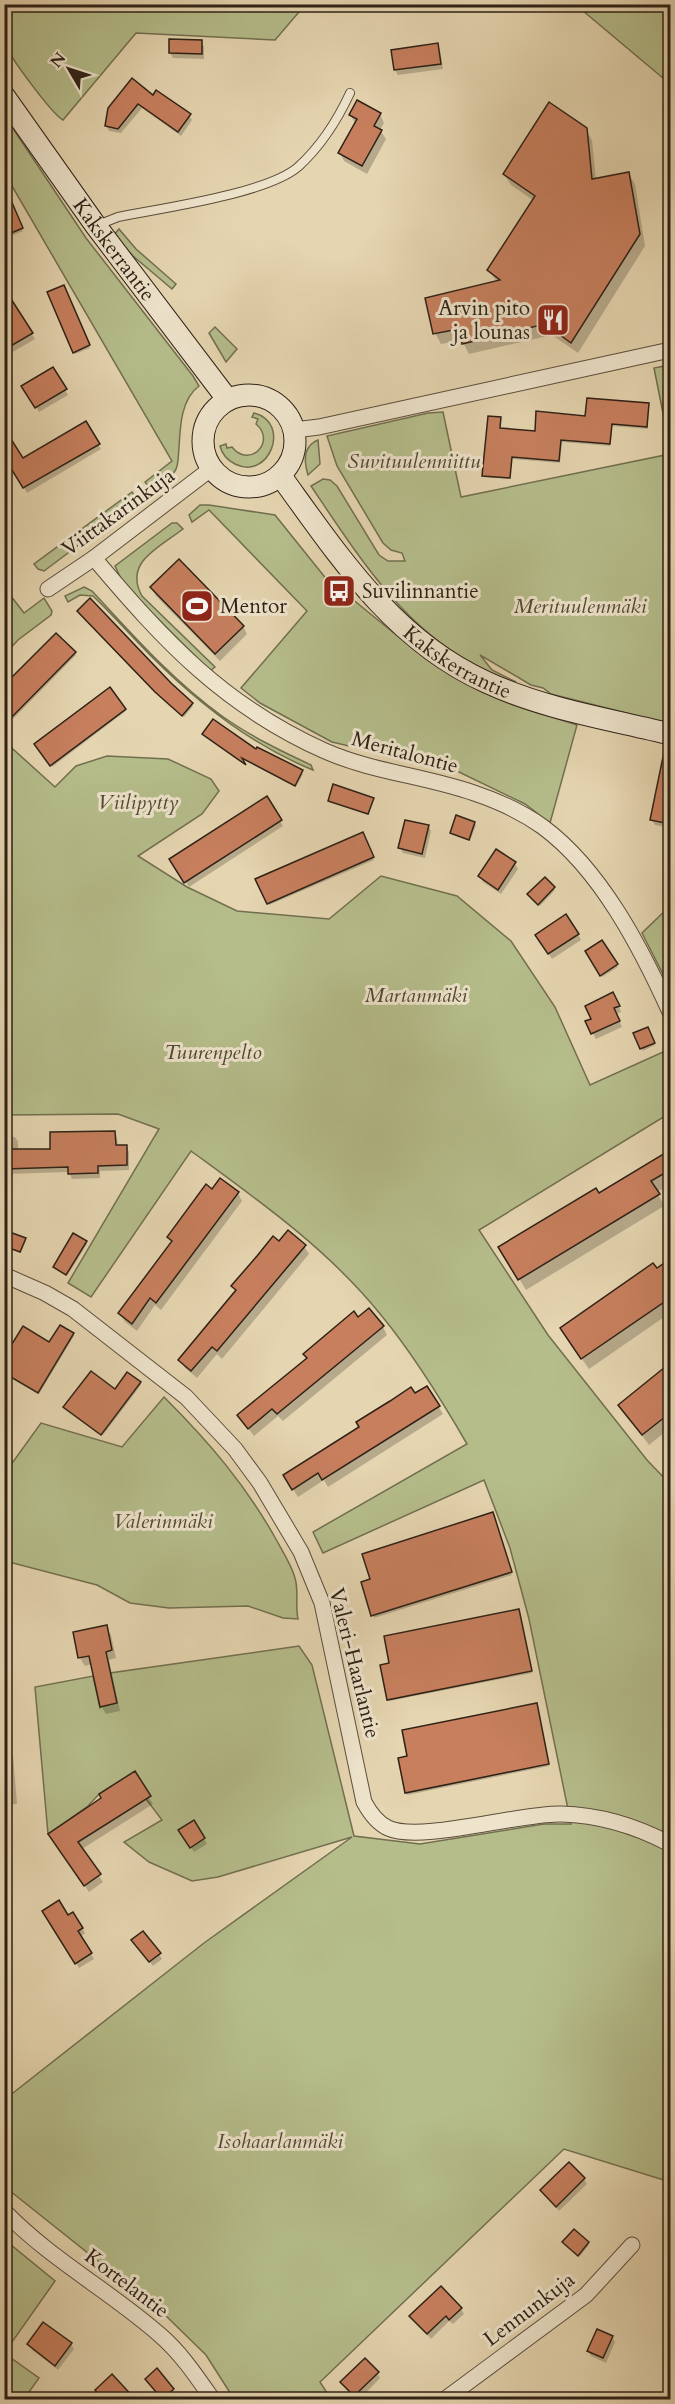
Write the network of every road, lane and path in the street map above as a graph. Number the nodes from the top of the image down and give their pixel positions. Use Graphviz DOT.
graph roads {
  1 [pos="350,93"];
  2 [pos="4,96"];
  3 [pos="96,226"];
  4 [pos="670,350"];
  5 [pos="228,400"];
  6 [pos="294,430"];
  7 [pos="212,468"];
  8 [pos="280,475"];
  9 [pos="94,558"];
  10 [pos="48,589"];
  11 [pos="670,734"];
  12 [pos="670,1012"];
  13 [pos="4,1275"];
  14 [pos="670,1844"];
  15 [pos="4,2211"];
  16 [pos="632,2245"];
  17 [pos="213,2400"];
  18 [pos="444,2400"];
  1 -- 3 [label="lane"];
  2 -- 3 [label="street, Kakskerrantie"];
  3 -- 5 [label="street, Kakskerrantie"];
  4 -- 6 [label="street"];
  5 -- 6 [label="street"];
  5 -- 7 [label="street"];
  6 -- 8 [label="street"];
  7 -- 8 [label="street"];
  7 -- 9 [label="street, Viittakarinkuja"];
  8 -- 11 [label="street, Kakskerrantie"];
  9 -- 10 [label="street, Viittakarinkuja"];
  9 -- 12 [label="street, Meritalontie"];
  13 -- 14 [label="street, Valeri-Haarlantie"];
  15 -- 17 [label="street, Kortelantie"];
  16 -- 18 [label="street, Lennunkuja"];
}
